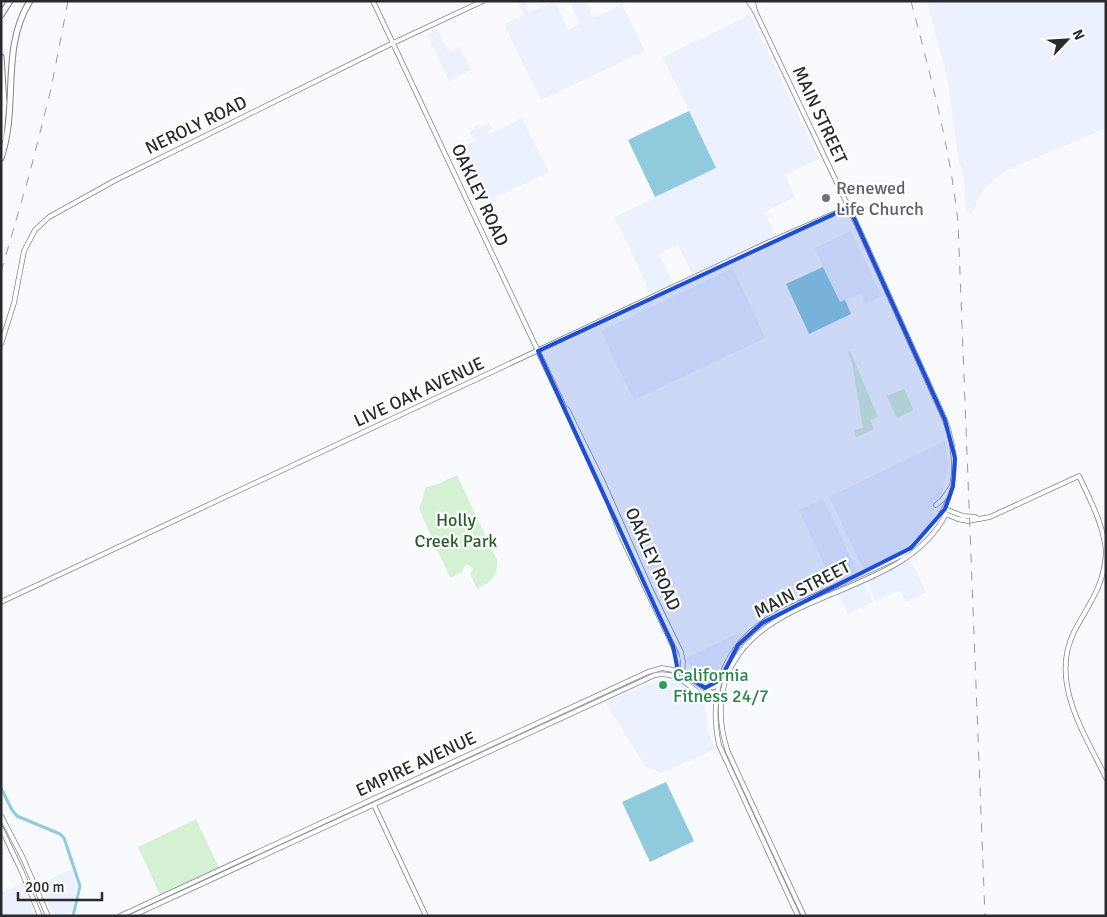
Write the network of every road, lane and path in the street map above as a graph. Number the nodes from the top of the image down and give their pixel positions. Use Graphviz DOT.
graph roads {
  1 [pos="10,1"];
  2 [pos="30,1"];
  3 [pos="373,1"];
  4 [pos="482,1"];
  5 [pos="748,1"];
  6 [pos="753,1"];
  7 [pos="755,11"];
  8 [pos="2,13"];
  9 [pos="394,43"];
  10 [pos="1,57"];
  11 [pos="1,138"];
  12 [pos="1,158"];
  13 [pos="849,207"];
  14 [pos="1,344"];
  15 [pos="538,351"];
  16 [pos="953,484"];
  17 [pos="936,505"];
  18 [pos="943,510"];
  19 [pos="946,514"];
  20 [pos="978,519"];
  21 [pos="1106,551"];
  22 [pos="1,602"];
  23 [pos="680,672"];
  24 [pos="678,677"];
  25 [pos="720,680"];
  26 [pos="705,688"];
  27 [pos="716,695"];
  28 [pos="721,699"];
  29 [pos="715,700"];
  30 [pos="584,702"];
  31 [pos="569,714"];
  32 [pos="1106,778"];
  33 [pos="373,802"];
  34 [pos="1,816"];
  35 [pos="1,828"];
  36 [pos="27,867"];
  37 [pos="21,870"];
  38 [pos="40,916"];
  39 [pos="48,916"];
  40 [pos="120,916"];
  41 [pos="132,916"];
  42 [pos="426,916"];
  43 [pos="798,916"];
  44 [pos="804,916"];
  1 -- 8 [label="highway"];
  2 -- 12 [label="highway"];
  3 -- 9 [label="main road, OAKLEY ROAD"];
  4 -- 9 [label="main road, NEROLY ROAD"];
  5 -- 7 [label="main road, MAIN STREET"];
  6 -- 7 [label="main road, MAIN STREET"];
  7 -- 13 [label="main road, MAIN STREET"];
  9 -- 14 [label="main road, NEROLY ROAD"];
  9 -- 15 [label="main road, OAKLEY ROAD"];
  10 -- 11 [label="highway"];
  13 -- 15 [label="main road, LIVE OAK AVENUE"];
  13 -- 16 [label="main road, MAIN STREET"];
  15 -- 22 [label="main road, LIVE OAK AVENUE"];
  15 -- 23 [label="main road, OAKLEY ROAD"];
  16 -- 17 [label="main road"];
  16 -- 18 [label="main road, MAIN STREET"];
  18 -- 19 [label="main road, MAIN STREET"];
  18 -- 20 [label="main road"];
  18 -- 25 [label="main road, MAIN STREET"];
  19 -- 20 [label="main road"];
  19 -- 28 [label="main road, MAIN STREET"];
  20 -- 21 [label="main road"];
  21 -- 32 [label="main road"];
  23 -- 24 [label="main road, OAKLEY ROAD"];
  23 -- 26 [label="main road"];
  23 -- 30 [label="main road, EMPIRE AVENUE"];
  24 -- 29 [label="main road"];
  24 -- 31 [label="main road, EMPIRE AVENUE"];
  25 -- 26 [label="main road"];
  25 -- 27 [label="main road, MAIN STREET"];
  26 -- 27 [label="main road"];
  27 -- 28 [label="main road"];
  27 -- 29 [label="main road, MAIN STREET"];
  28 -- 29 [label="main road"];
  28 -- 44 [label="main road, MAIN STREET"];
  29 -- 43 [label="main road, MAIN STREET"];
  30 -- 31 [label="main road"];
  30 -- 33 [label="main road, EMPIRE AVENUE"];
  31 -- 33 [label="main road, EMPIRE AVENUE"];
  33 -- 40 [label="main road, EMPIRE AVENUE"];
  33 -- 41 [label="main road, EMPIRE AVENUE"];
  33 -- 42 [label="main road"];
  34 -- 36 [label="main road"];
  35 -- 37 [label="main road"];
  36 -- 37 [label="main road"];
  36 -- 39 [label="main road"];
  37 -- 38 [label="main road"];
}
